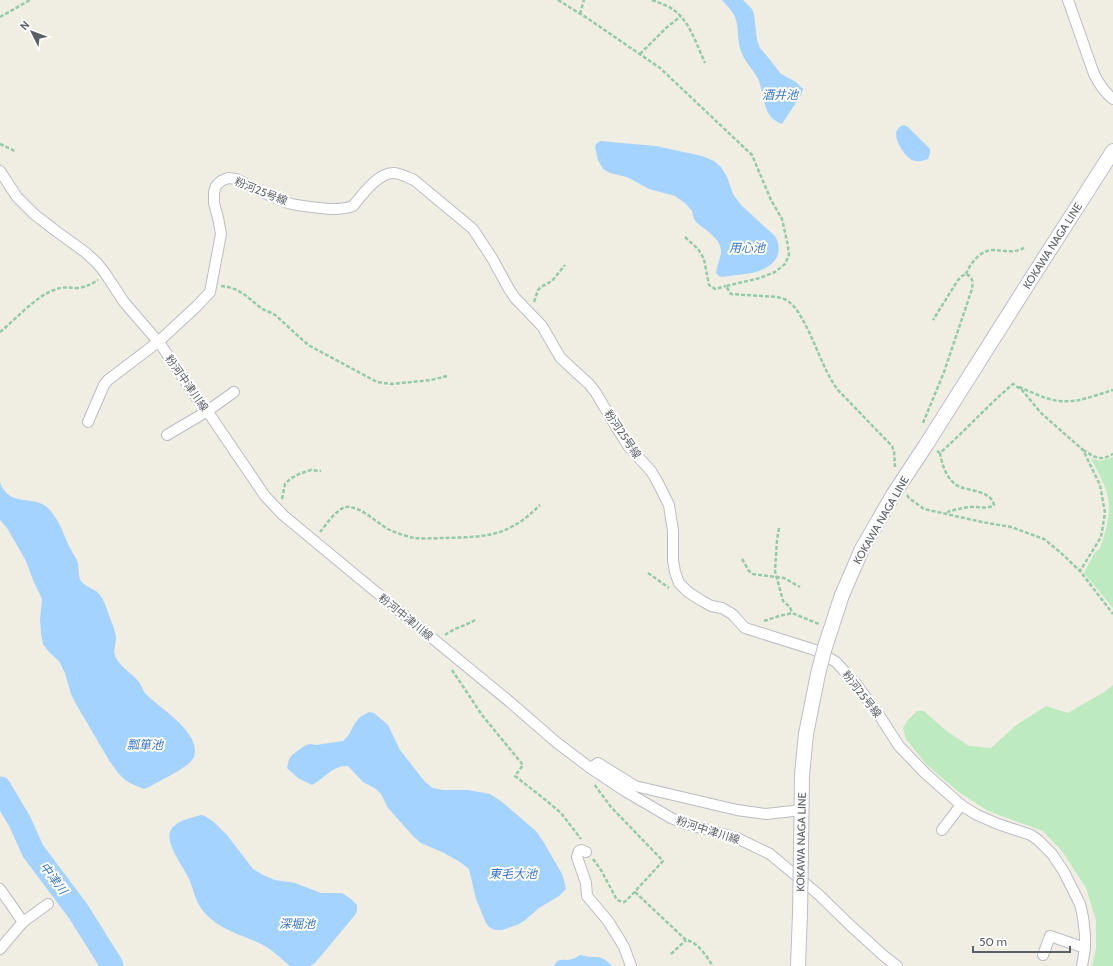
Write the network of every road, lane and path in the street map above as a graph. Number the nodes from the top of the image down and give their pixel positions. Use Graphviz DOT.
graph roads {
  1 [pos="30,0"];
  2 [pos="558,0"];
  3 [pos="584,0"];
  4 [pos="652,0"];
  5 [pos="1068,0"];
  6 [pos="580,14"];
  7 [pos="681,16"];
  8 [pos="0,17"];
  9 [pos="640,54"];
  10 [pos="705,63"];
  11 [pos="1113,99"];
  12 [pos="0,144"];
  13 [pos="15,151"];
  14 [pos="1113,151"];
  15 [pos="0,171"];
  16 [pos="685,237"];
  17 [pos="1024,248"];
  18 [pos="564,265"];
  19 [pos="966,274"];
  20 [pos="106,275"];
  21 [pos="212,285"];
  22 [pos="726,286"];
  23 [pos="528,311"];
  24 [pos="933,320"];
  25 [pos="0,332"];
  26 [pos="158,342"];
  27 [pos="446,376"];
  28 [pos="1013,384"];
  29 [pos="1113,390"];
  30 [pos="234,392"];
  31 [pos="206,412"];
  32 [pos="88,422"];
  33 [pos="167,435"];
  34 [pos="929,440"];
  35 [pos="1083,450"];
  36 [pos="940,453"];
  37 [pos="1113,454"];
  38 [pos="321,472"];
  39 [pos="896,474"];
  40 [pos="906,492"];
  41 [pos="540,505"];
  42 [pos="945,513"];
  43 [pos="283,515"];
  44 [pos="779,528"];
  45 [pos="314,540"];
  46 [pos="742,559"];
  47 [pos="1080,571"];
  48 [pos="776,577"];
  49 [pos="800,586"];
  50 [pos="792,613"];
  51 [pos="1113,614"];
  52 [pos="475,620"];
  53 [pos="758,622"];
  54 [pos="830,629"];
  55 [pos="438,643"];
  56 [pos="452,669"];
  57 [pos="591,768"];
  58 [pos="961,805"];
  59 [pos="802,810"];
  60 [pos="942,830"];
  61 [pos="586,852"];
  62 [pos="0,889"];
  63 [pos="635,892"];
  64 [pos="48,904"];
  65 [pos="23,922"];
  66 [pos="686,940"];
  67 [pos="1085,948"];
  68 [pos="0,949"];
  69 [pos="671,954"];
  70 [pos="1043,955"];
  71 [pos="631,966"];
  72 [pos="713,966"];
  73 [pos="798,966"];
  74 [pos="897,966"];
  75 [pos="1082,966"];
  1 -- 8 [label="path"];
  2 -- 6 [label="path"];
  3 -- 6 [label="path"];
  4 -- 7 [label="path"];
  5 -- 11 [label="street"];
  6 -- 9 [label="path"];
  7 -- 9 [label="path"];
  7 -- 10 [label="path"];
  9 -- 22 [label="path"];
  12 -- 13 [label="path"];
  14 -- 34 [label="main road, KOKAWA NAGA LINE"];
  15 -- 20 [label="street, 粉河中津川線"];
  16 -- 22 [label="path"];
  17 -- 19 [label="path"];
  18 -- 23 [label="path"];
  19 -- 24 [label="path"];
  19 -- 34 [label="path"];
  20 -- 25 [label="path"];
  20 -- 26 [label="street, 粉河中津川線"];
  21 -- 23 [label="street, 粉河25号線"];
  21 -- 26 [label="street, 粉河25号線"];
  21 -- 27 [label="path"];
  22 -- 39 [label="path"];
  23 -- 58 [label="street, 粉河25号線"];
  26 -- 31 [label="street, 粉河中津川線"];
  26 -- 32 [label="street, 粉河25号線"];
  28 -- 29 [label="path"];
  28 -- 35 [label="path"];
  28 -- 36 [label="path"];
  30 -- 31 [label="street"];
  31 -- 33 [label="street"];
  31 -- 43 [label="street, 粉河中津川線"];
  34 -- 36 [label="path"];
  34 -- 54 [label="main road, KOKAWA NAGA LINE, bridge"];
  35 -- 37 [label="path"];
  35 -- 47 [label="path"];
  36 -- 42 [label="path"];
  38 -- 43 [label="path"];
  40 -- 42 [label="path"];
  41 -- 45 [label="path"];
  42 -- 47 [label="path"];
  43 -- 45 [label="street, 粉河中津川線"];
  44 -- 48 [label="path"];
  45 -- 55 [label="street, 粉河中津川線"];
  46 -- 48 [label="path"];
  47 -- 51 [label="path"];
  48 -- 49 [label="path"];
  48 -- 50 [label="path"];
  50 -- 53 [label="path"];
  50 -- 54 [label="path"];
  52 -- 55 [label="path"];
  54 -- 59 [label="main road, KOKAWA NAGA LINE, bridge"];
  55 -- 57 [label="street, 粉河中津川線"];
  56 -- 61 [label="path"];
  57 -- 59 [label="street"];
  57 -- 63 [label="path"];
  57 -- 74 [label="street, 粉河中津川線"];
  58 -- 60 [label="street"];
  58 -- 67 [label="street, 粉河25号線"];
  59 -- 73 [label="main road, KOKAWA NAGA LINE, bridge"];
  61 -- 63 [label="path"];
  61 -- 71 [label="street"];
  62 -- 65 [label="street"];
  63 -- 66 [label="path"];
  64 -- 65 [label="street"];
  65 -- 68 [label="street"];
  66 -- 69 [label="path"];
  66 -- 72 [label="path"];
  67 -- 70 [label="street"];
  67 -- 75 [label="street, 粉河25号線"];
}
